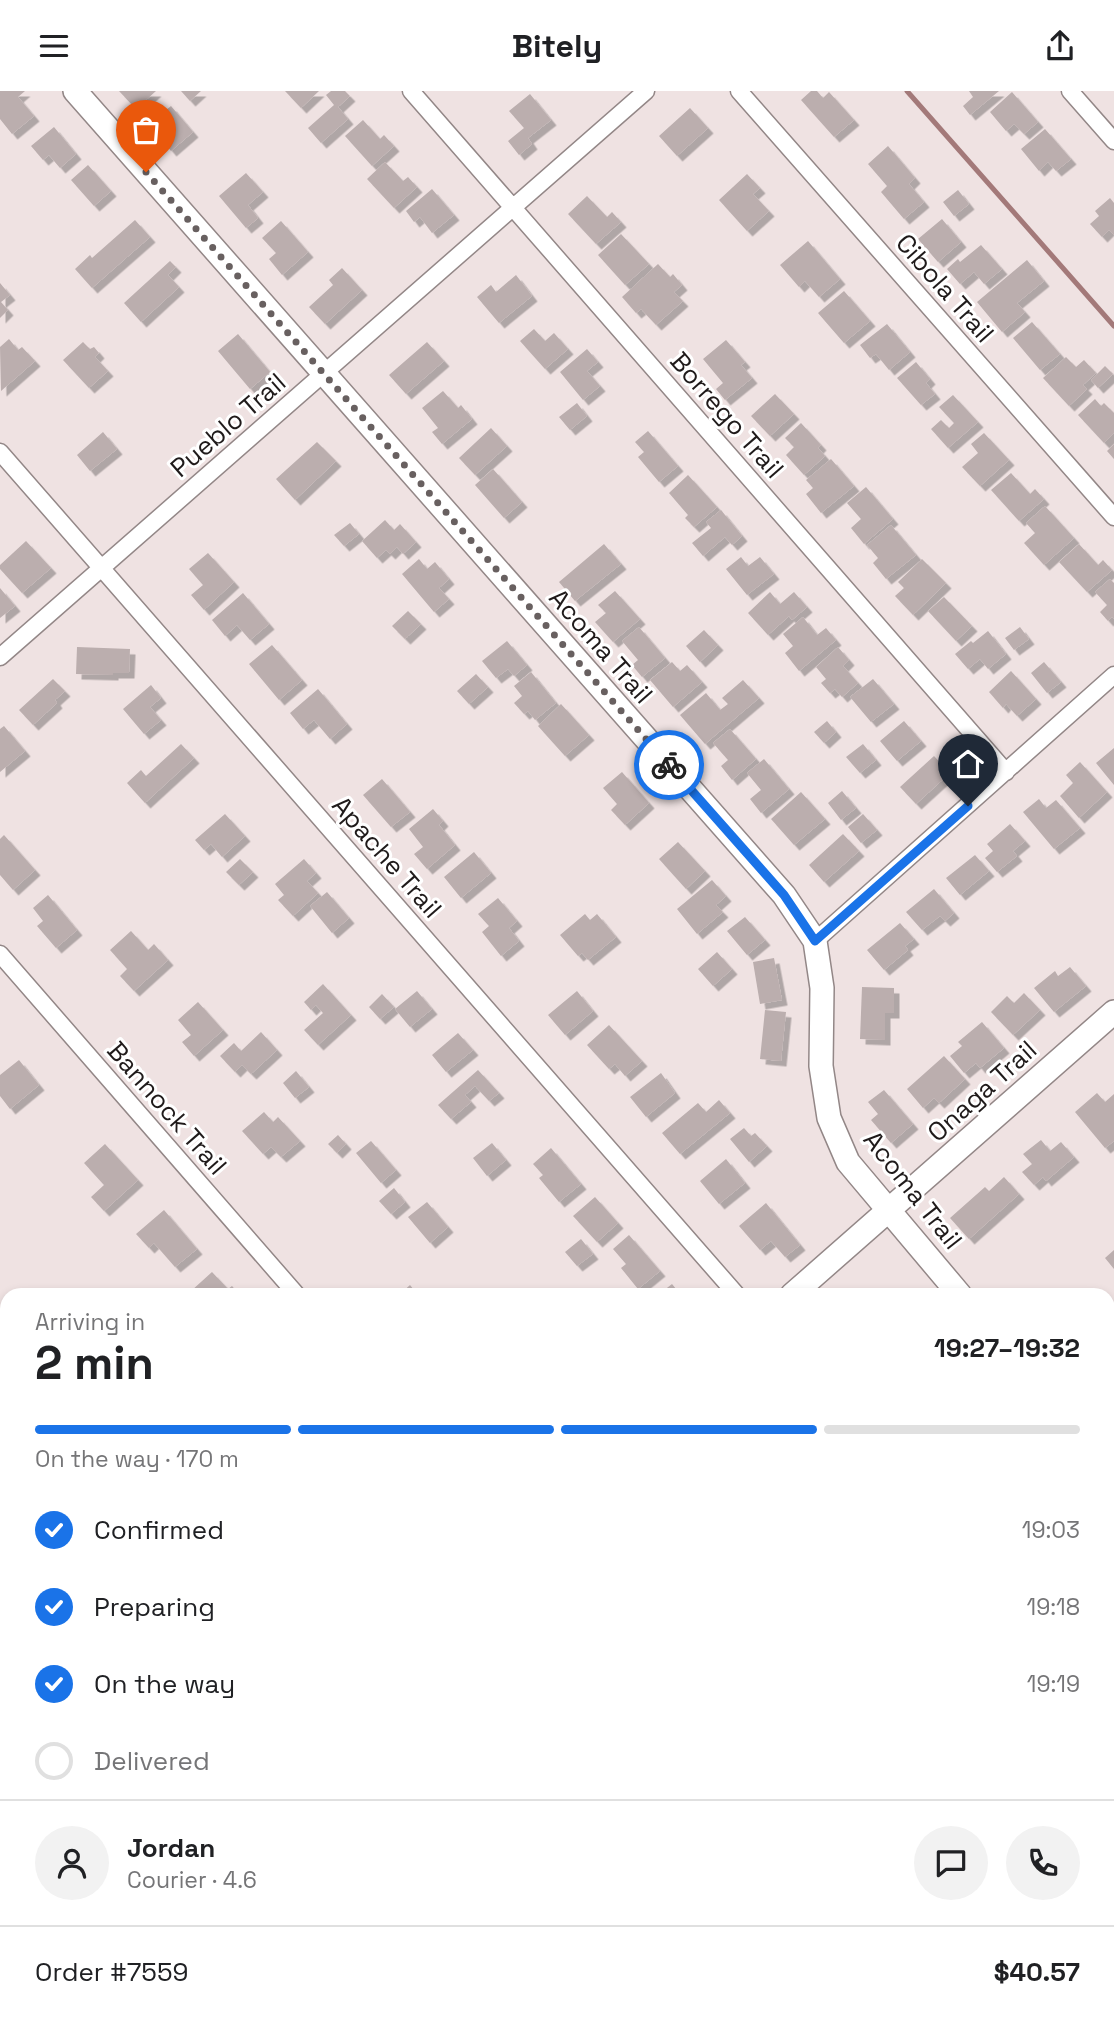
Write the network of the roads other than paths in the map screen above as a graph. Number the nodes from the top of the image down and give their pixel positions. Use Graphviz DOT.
graph roads {
  1 [pos="75,91"];
  2 [pos="411,91"];
  3 [pos="646,91"];
  4 [pos="739,91"];
  5 [pos="1070,91"];
  6 [pos="1114,141"];
  7 [pos="514,207"];
  8 [pos="323,374"];
  9 [pos="0,452"];
  10 [pos="1114,517"];
  11 [pos="102,568"];
  12 [pos="0,657"];
  13 [pos="1114,675"];
  14 [pos="1006,772"];
  15 [pos="815,941"];
  16 [pos="0,954"];
  17 [pos="1114,1012"];
  18 [pos="888,1212"];
  19 [pos="291,1288"];
  20 [pos="731,1288"];
  21 [pos="800,1288"];
  22 [pos="954,1288"];
  1 -- 8 [label="street, Acoma Trail"];
  2 -- 7 [label="street, Borrego Trail"];
  3 -- 7 [label="street, Pueblo Trail"];
  4 -- 10 [label="street, Cibola Trail"];
  5 -- 6 [label="street"];
  7 -- 8 [label="street, Pueblo Trail"];
  7 -- 14 [label="street, Borrego Trail"];
  8 -- 11 [label="street, Pueblo Trail"];
  8 -- 15 [label="street, Acoma Trail"];
  9 -- 11 [label="street, Apache Trail"];
  11 -- 12 [label="street, Pueblo Trail"];
  11 -- 20 [label="street, Apache Trail"];
  13 -- 14 [label="street"];
  14 -- 15 [label="street"];
  15 -- 18 [label="street, Acoma Trail"];
  16 -- 19 [label="street, Bannock Trail"];
  17 -- 18 [label="street, Onaga Trail"];
  18 -- 21 [label="street, Onaga Trail"];
  18 -- 22 [label="street, Acoma Trail"];
}
